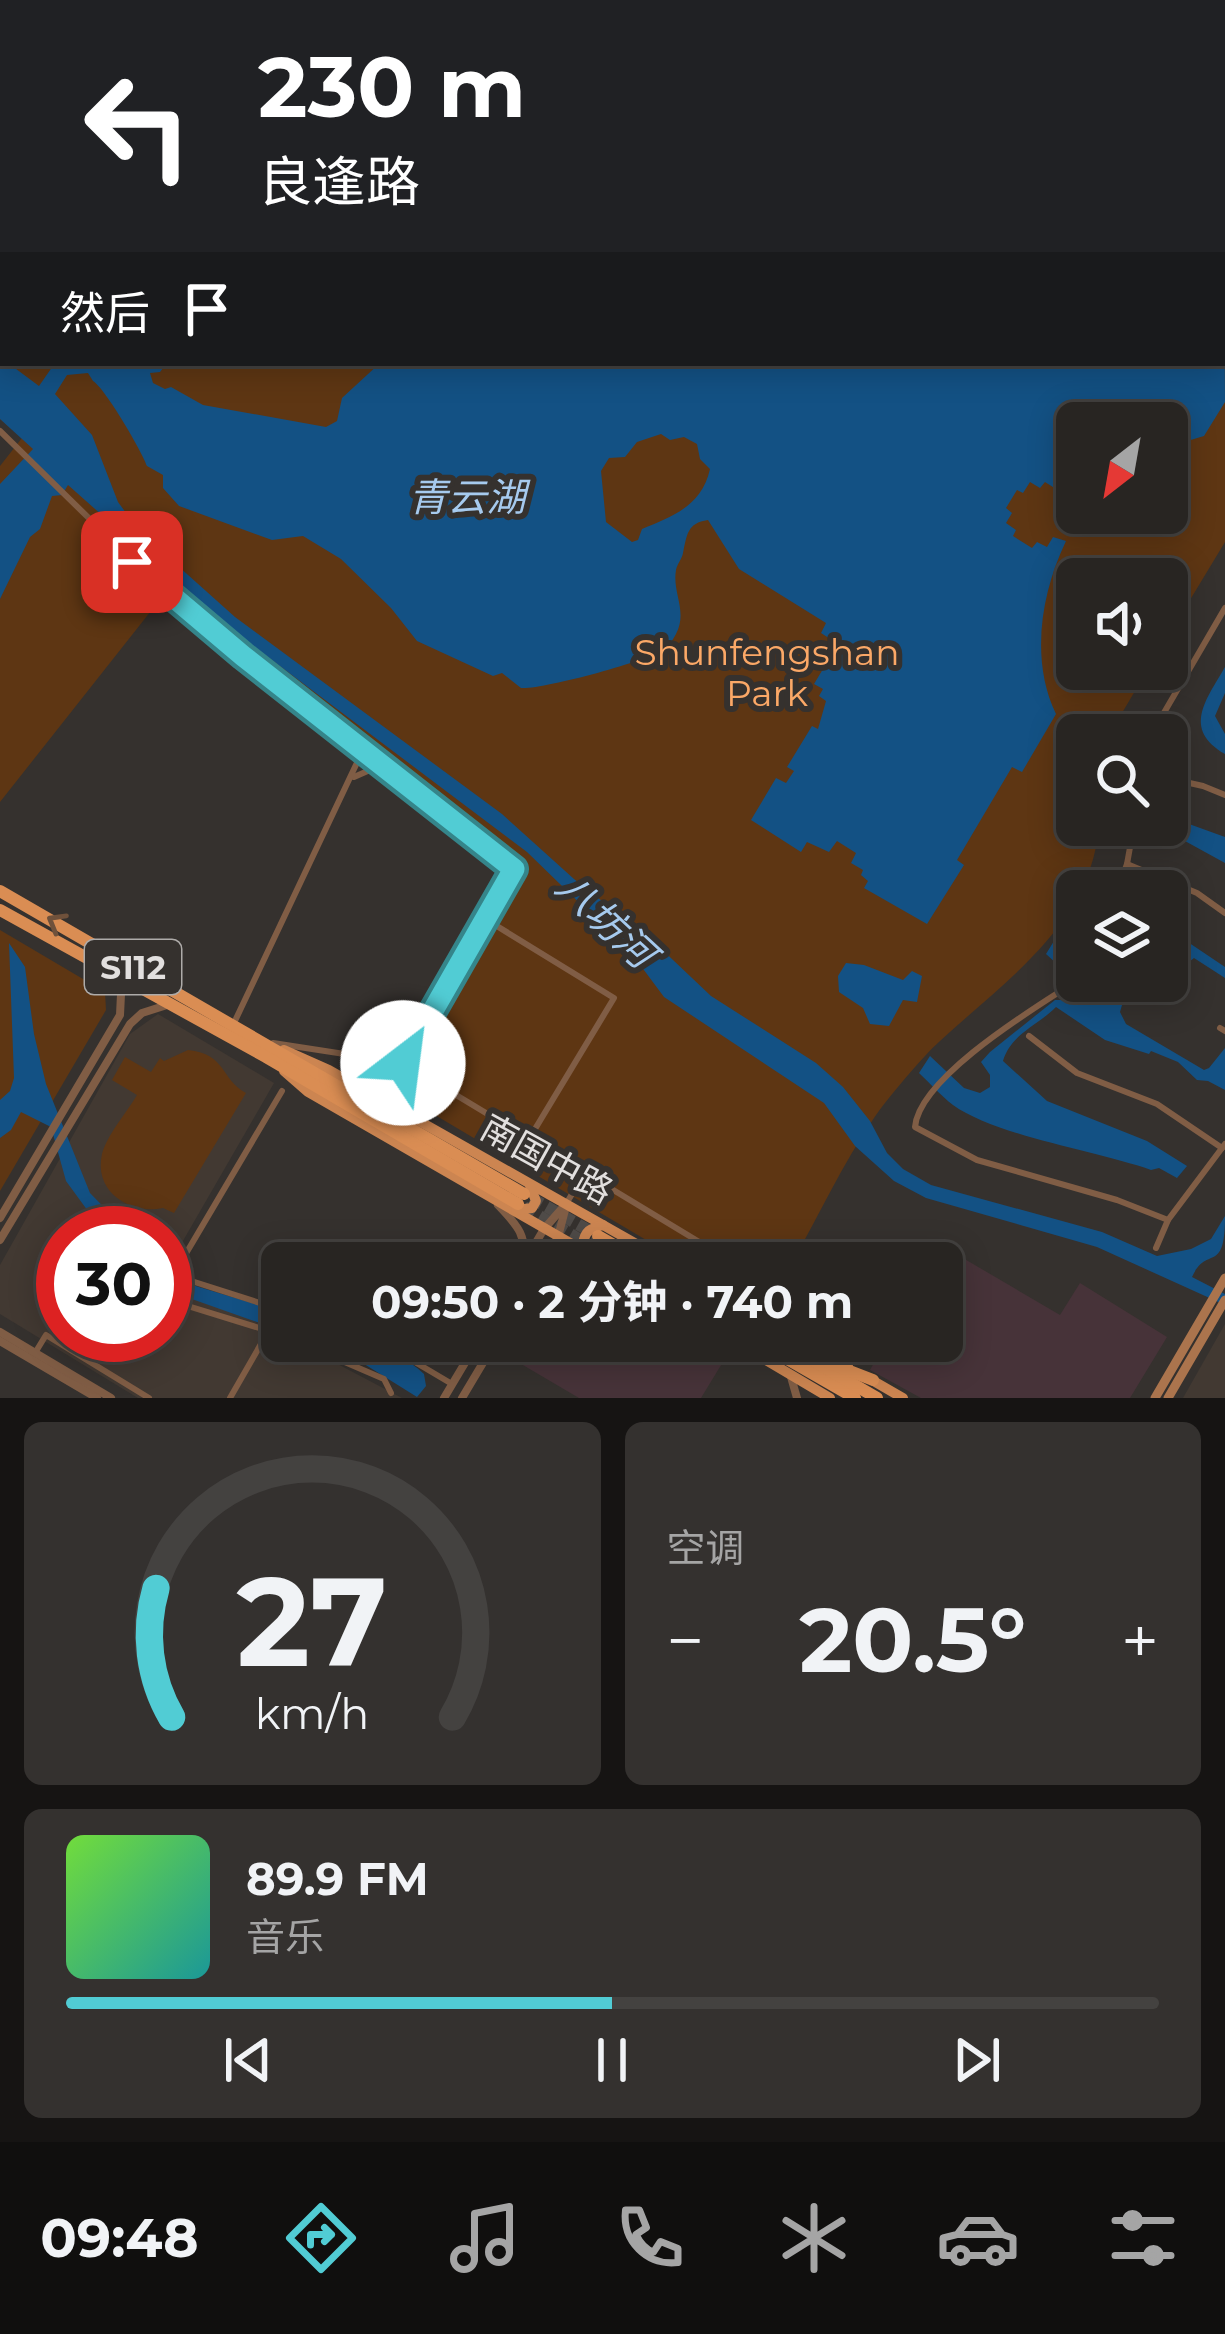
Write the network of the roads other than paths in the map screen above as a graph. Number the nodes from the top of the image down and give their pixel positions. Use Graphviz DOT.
graph roads {
  1 [pos="0,431"];
  2 [pos="1225,608"];
  3 [pos="1162,714"];
  4 [pos="363,750"];
  5 [pos="382,766"];
  6 [pos="1188,783"];
  7 [pos="347,787"];
  8 [pos="1225,795"];
  9 [pos="1130,846"];
  10 [pos="1127,864"];
  11 [pos="1125,870"];
  12 [pos="0,890"];
  13 [pos="0,910"];
  14 [pos="1225,914"];
  15 [pos="487,920"];
  16 [pos="109,971"];
  17 [pos="1056,994"];
  18 [pos="167,1005"];
  19 [pos="233,1024"];
  20 [pos="1029,1036"];
  21 [pos="267,1050"];
  22 [pos="403,1063"];
  23 [pos="282,1091"];
  24 [pos="529,1139"];
  25 [pos="1223,1146"];
  26 [pos="584,1174"];
  27 [pos="519,1197"];
  28 [pos="493,1199"];
  29 [pos="566,1204"];
  30 [pos="0,1218"];
  31 [pos="1168,1220"];
  32 [pos="544,1229"];
  33 [pos="558,1237"];
  34 [pos="0,1240"];
  35 [pos="524,1242"];
  36 [pos="536,1242"];
  37 [pos="556,1242"];
  38 [pos="575,1242"];
  39 [pos="594,1242"];
  40 [pos="699,1242"];
  41 [pos="1156,1248"];
  42 [pos="1224,1280"];
  43 [pos="1225,1300"];
  44 [pos="261,1303"];
  45 [pos="192,1306"];
  46 [pos="1216,1315"];
  47 [pos="261,1328"];
  48 [pos="1,1334"];
  49 [pos="261,1344"];
  50 [pos="35,1353"];
  51 [pos="345,1362"];
  52 [pos="415,1362"];
  53 [pos="465,1362"];
  54 [pos="483,1362"];
  55 [pos="768,1362"];
  56 [pos="792,1362"];
  57 [pos="815,1362"];
  58 [pos="829,1362"];
  59 [pos="842,1362"];
  60 [pos="790,1376"];
  61 [pos="873,1380"];
  62 [pos="452,1384"];
  63 [pos="391,1393"];
  64 [pos="97,1398"];
  65 [pos="111,1398"];
  66 [pos="149,1398"];
  67 [pos="230,1398"];
  68 [pos="444,1398"];
  69 [pos="462,1398"];
  70 [pos="797,1398"];
  71 [pos="830,1398"];
  72 [pos="855,1398"];
  73 [pos="877,1398"];
  74 [pos="903,1398"];
  75 [pos="1155,1398"];
  76 [pos="1168,1398"];
  1 -- 4 [label="street"];
  2 -- 3 [label="street"];
  4 -- 5 [label="street"];
  4 -- 7 [label="street"];
  5 -- 7 [label="street"];
  5 -- 15 [label="street"];
  6 -- 8 [label="street"];
  7 -- 19 [label="street"];
  9 -- 10 [label="street"];
  10 -- 11 [label="street"];
  10 -- 14 [label="street"];
  19 -- 12 [label="highway, S112, one-way"];
  13 -- 16 [label="highway, S112"];
  15 -- 22 [label="street"];
  15 -- 24 [label="street"];
  16 -- 18 [label="highway, S112"];
  16 -- 30 [label="street"];
  17 -- 31 [label="street"];
  18 -- 21 [label="highway, S112"];
  18 -- 34 [label="street"];
  19 -- 21 [label="highway, S112"];
  20 -- 25 [label="street"];
  21 -- 22 [label="street"];
  21 -- 27 [label="highway, S112"];
  21 -- 27 [label="main road, 南国中路"];
  21 -- 28 [label="main road, 南国中路 / S112"];
  22 -- 24 [label="street"];
  23 -- 44 [label="street"];
  24 -- 26 [label="street"];
  25 -- 31 [label="street"];
  26 -- 29 [label="street"];
  26 -- 40 [label="street"];
  27 -- 28 [label="main road, 南国中路 / S112"];
  27 -- 29 [label="main road, 南国中路"];
  27 -- 32 [label="main road, 南国中路 / S112"];
  28 -- 35 [label="street"];
  29 -- 32 [label="street"];
  29 -- 33 [label="street"];
  29 -- 39 [label="main road, 南国中路"];
  31 -- 41 [label="street"];
  32 -- 33 [label="main road, 南国中路 / S112"];
  32 -- 36 [label="street"];
  33 -- 37 [label="street"];
  33 -- 38 [label="main road, 南国中路 / S112"];
  42 -- 46 [label="main road"];
  43 -- 46 [label="main road"];
  45 -- 47 [label="street"];
  46 -- 75 [label="main road"];
  46 -- 76 [label="main road"];
  48 -- 50 [label="street"];
  48 -- 64 [label="street"];
  49 -- 67 [label="street"];
  50 -- 65 [label="street"];
  50 -- 66 [label="street"];
  51 -- 63 [label="street"];
  52 -- 62 [label="street"];
  53 -- 62 [label="street"];
  54 -- 69 [label="street"];
  55 -- 60 [label="main road"];
  56 -- 72 [label="highway"];
  57 -- 73 [label="highway"];
  58 -- 61 [label="highway"];
  59 -- 61 [label="main road"];
  60 -- 70 [label="street"];
  60 -- 71 [label="main road"];
  61 -- 74 [label="main road"];
  62 -- 68 [label="street"];
}
